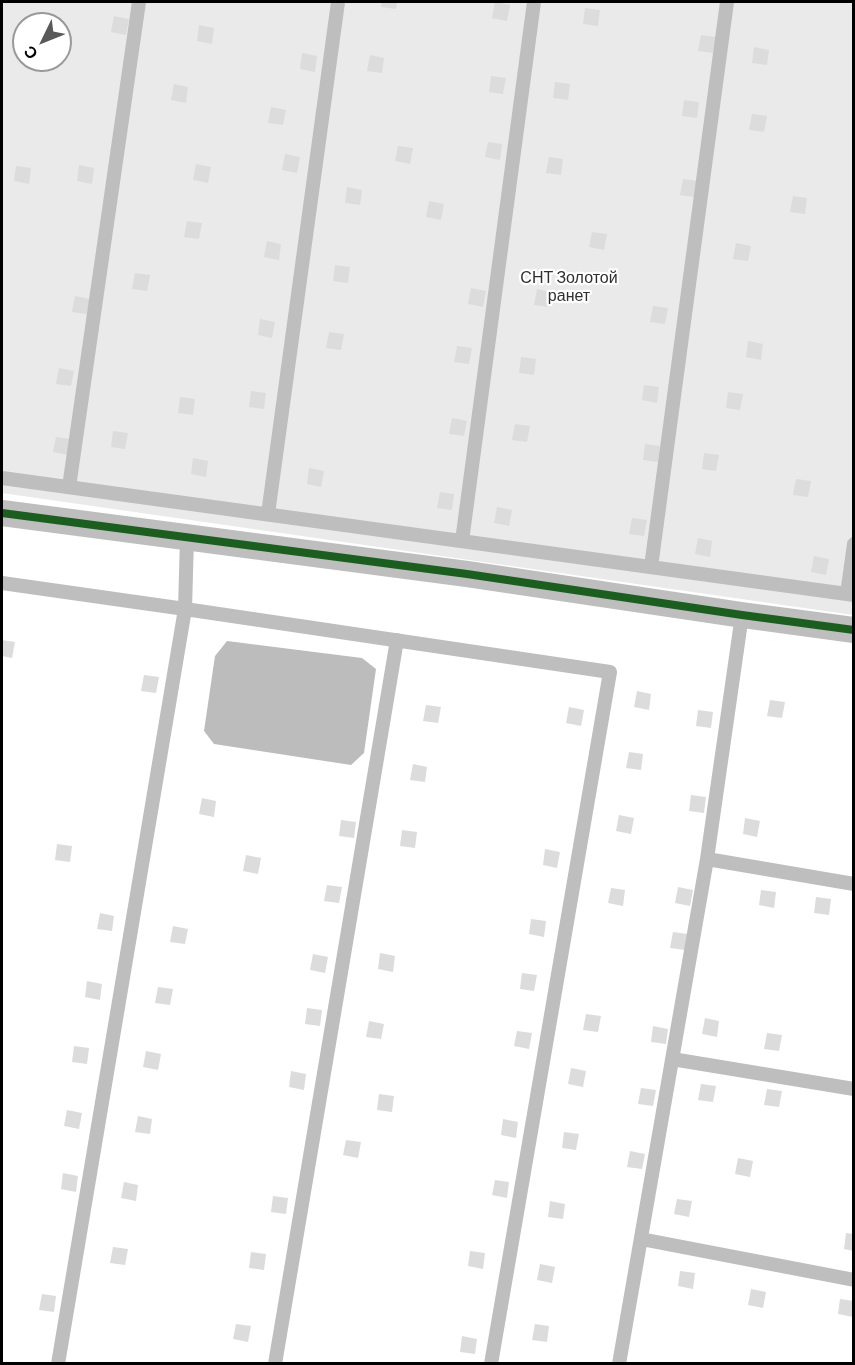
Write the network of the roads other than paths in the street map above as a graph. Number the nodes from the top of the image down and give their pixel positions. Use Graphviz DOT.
graph roads {
  1 [pos="139,2"];
  2 [pos="338,2"];
  3 [pos="534,2"];
  4 [pos="727,2"];
  5 [pos="2,477"];
  6 [pos="69,487"];
  7 [pos="2,513"];
  8 [pos="268,514"];
  9 [pos="187,538"];
  10 [pos="462,541"];
  11 [pos="854,544"];
  12 [pos="651,567"];
  13 [pos="2,583"];
  14 [pos="850,594"];
  15 [pos="185,609"];
  16 [pos="742,615"];
  17 [pos="854,630"];
  18 [pos="397,640"];
  19 [pos="707,859"];
  20 [pos="854,884"];
  21 [pos="672,1059"];
  22 [pos="854,1089"];
  23 [pos="640,1239"];
  24 [pos="854,1280"];
  25 [pos="58,1364"];
  26 [pos="274,1364"];
  27 [pos="491,1364"];
  28 [pos="619,1364"];
  1 -- 6 [label="lane"];
  2 -- 8 [label="lane"];
  3 -- 10 [label="lane"];
  4 -- 12 [label="lane"];
  5 -- 6 [label="lane"];
  6 -- 8 [label="lane"];
  7 -- 9 [label="street"];
  8 -- 10 [label="lane"];
  9 -- 15 [label="lane"];
  9 -- 16 [label="street"];
  10 -- 12 [label="lane"];
  11 -- 14 [label="lane"];
  12 -- 14 [label="lane"];
  13 -- 15 [label="lane"];
  15 -- 18 [label="lane"];
  15 -- 25 [label="lane"];
  16 -- 17 [label="street"];
  16 -- 19 [label="lane"];
  18 -- 26 [label="lane"];
  18 -- 27 [label="lane"];
  19 -- 20 [label="lane"];
  19 -- 21 [label="lane"];
  21 -- 22 [label="lane"];
  21 -- 23 [label="lane"];
  23 -- 24 [label="lane"];
  23 -- 28 [label="lane"];
}
